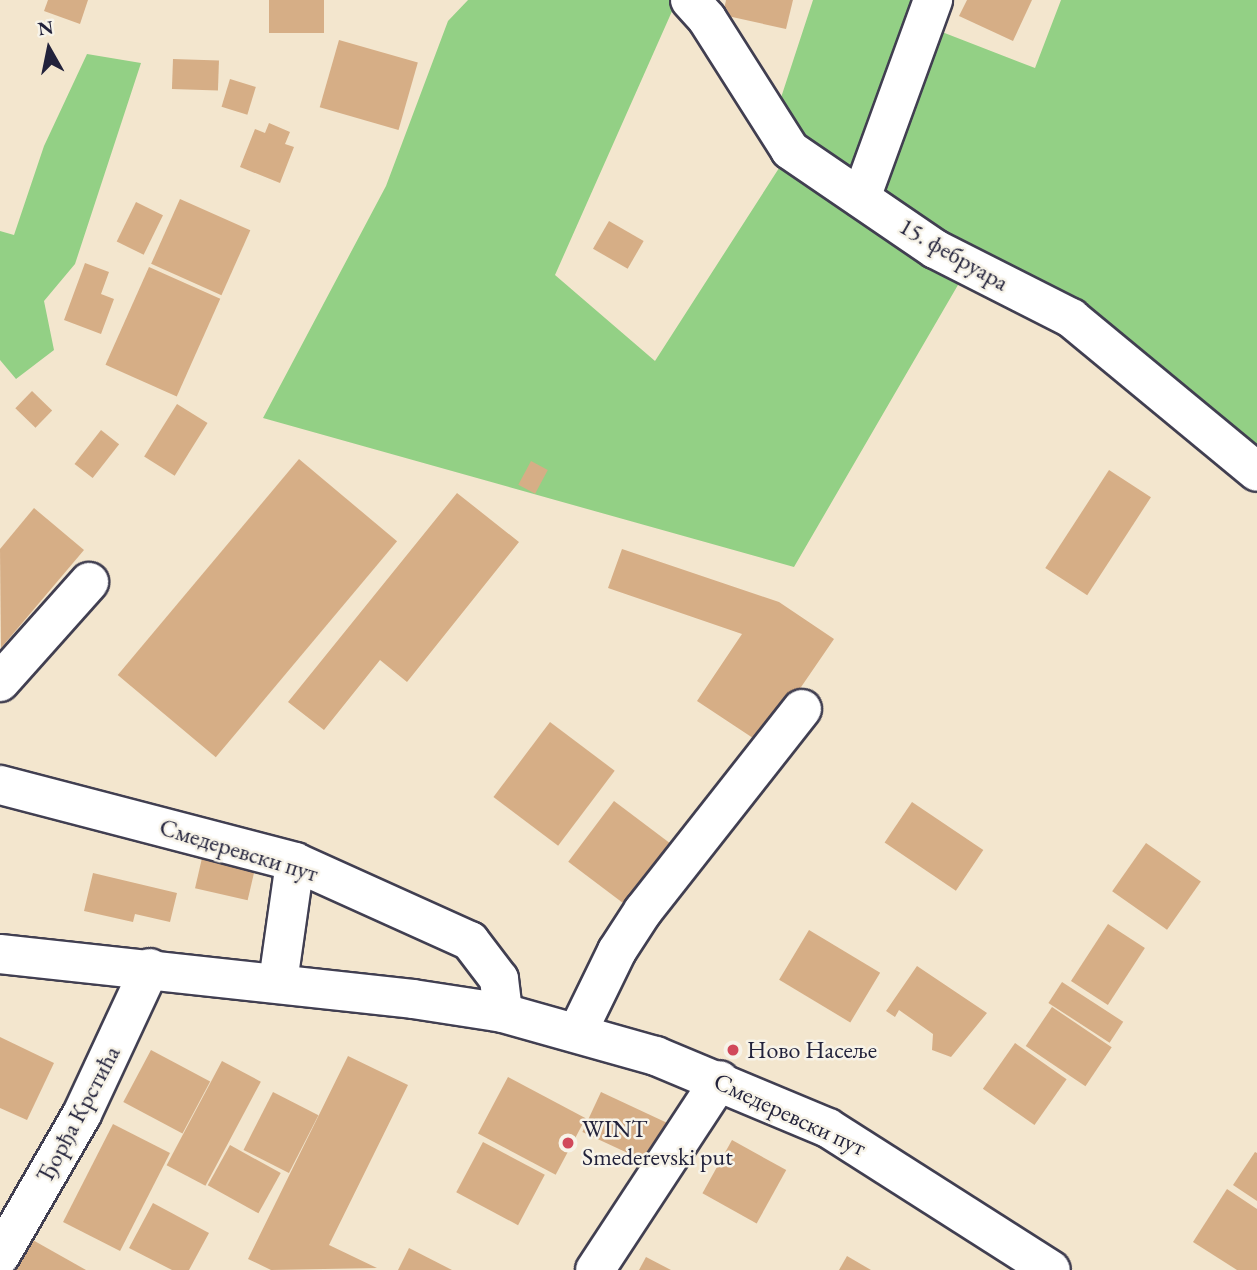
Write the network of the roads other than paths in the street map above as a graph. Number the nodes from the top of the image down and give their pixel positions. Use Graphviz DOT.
graph roads {
  1 [pos="933,0"];
  2 [pos="702,6"];
  3 [pos="862,198"];
  4 [pos="1257,472"];
  5 [pos="89,582"];
  6 [pos="0,682"];
  7 [pos="802,709"];
  8 [pos="0,785"];
  9 [pos="295,862"];
  10 [pos="0,954"];
  11 [pos="150,968"];
  12 [pos="278,982"];
  13 [pos="503,1013"];
  14 [pos="578,1033"];
  15 [pos="720,1080"];
  16 [pos="0,1256"];
  17 [pos="595,1270"];
  18 [pos="1051,1270"];
  1 -- 3 [label="street"];
  2 -- 3 [label="street, 15. фебруара"];
  3 -- 4 [label="street, 15. фебруара"];
  5 -- 6 [label="street"];
  7 -- 14 [label="street"];
  8 -- 9 [label="street, Смедеревски пут"];
  9 -- 12 [label="street"];
  9 -- 13 [label="street, Смедеревски пут"];
  10 -- 11 [label="street, Смедеревски пут"];
  11 -- 12 [label="street, Смедеревски пут"];
  11 -- 16 [label="street, Ђорђа Крстића"];
  12 -- 13 [label="street, Смедеревски пут"];
  13 -- 14 [label="street, Смедеревски пут"];
  14 -- 15 [label="street, Смедеревски пут"];
  15 -- 17 [label="street"];
  15 -- 18 [label="street, Смедеревски пут"];
}
